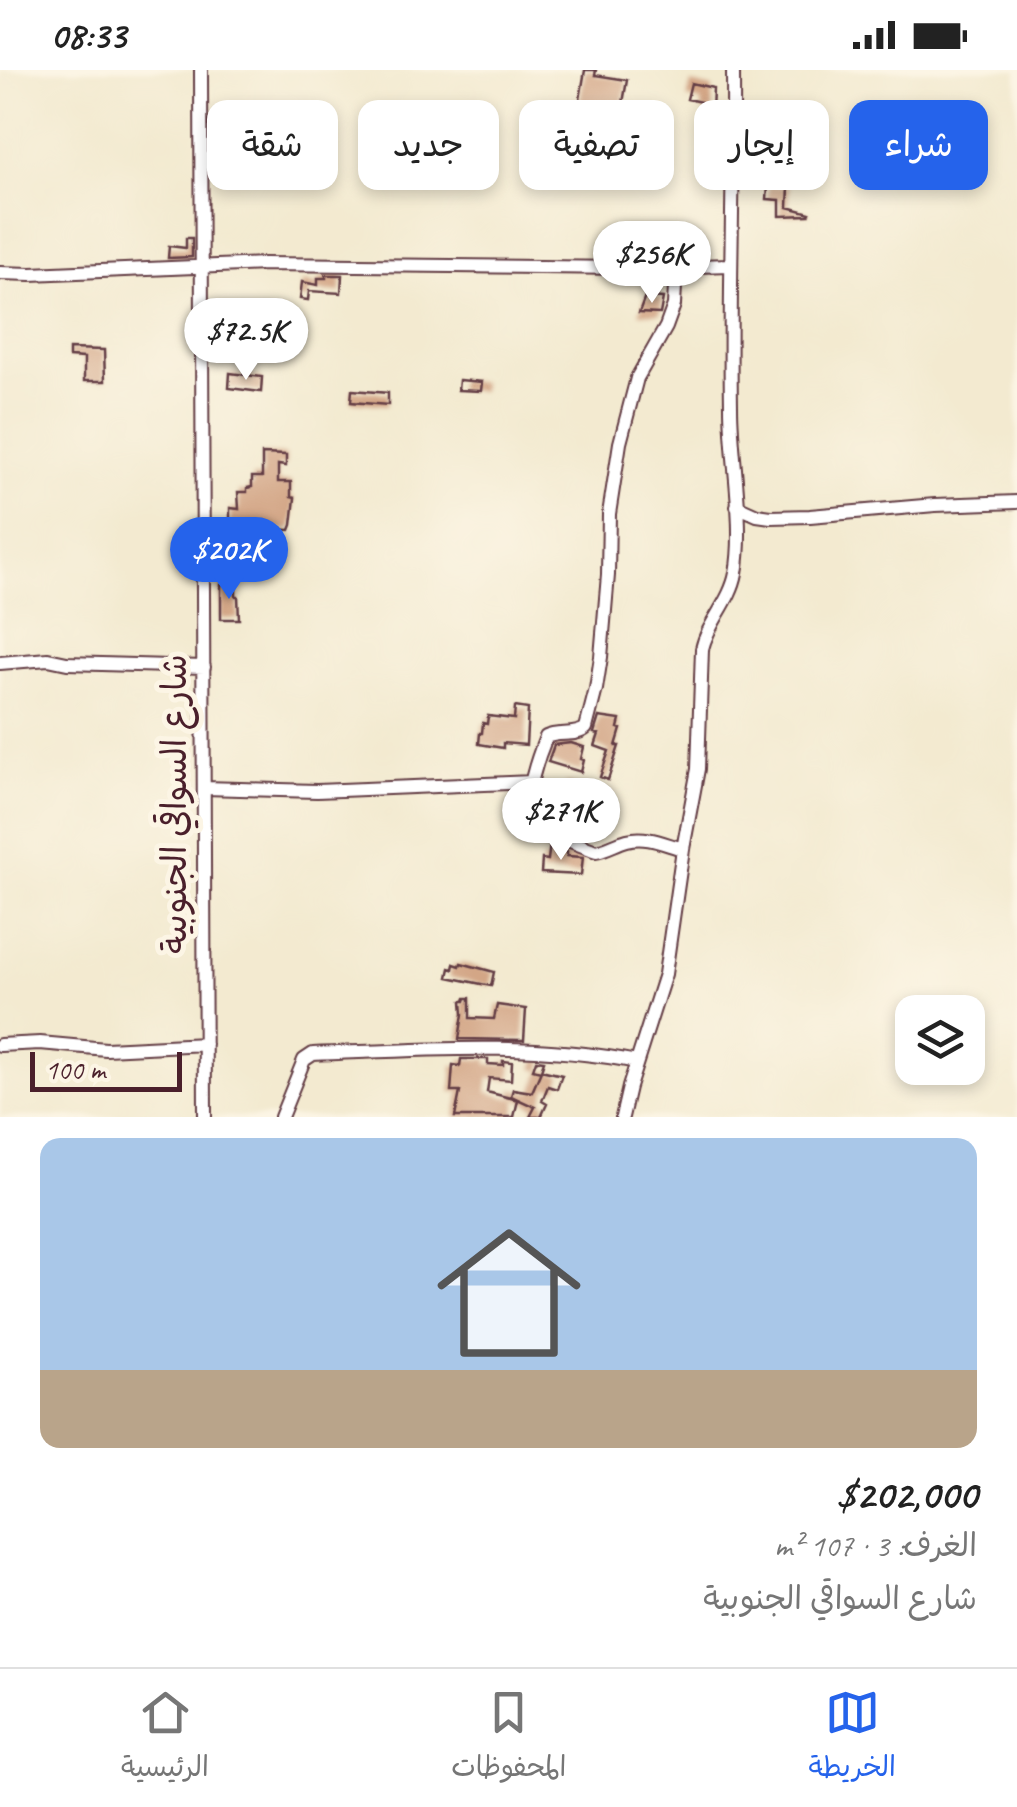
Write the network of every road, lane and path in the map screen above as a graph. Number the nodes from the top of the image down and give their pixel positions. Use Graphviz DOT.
graph roads {
  1 [pos="201,70"];
  2 [pos="733,70"];
  3 [pos="731,265"];
  4 [pos="202,266"];
  5 [pos="676,267"];
  6 [pos="0,273"];
  7 [pos="1017,502"];
  8 [pos="737,506"];
  9 [pos="0,663"];
  10 [pos="204,667"];
  11 [pos="532,782"];
  12 [pos="204,788"];
  13 [pos="683,850"];
  14 [pos="204,1044"];
  15 [pos="0,1045"];
  16 [pos="637,1062"];
  17 [pos="204,1117"];
  18 [pos="281,1117"];
  19 [pos="622,1117"];
  1 -- 4 [label="street, شارع السواقي الجنوبية"];
  2 -- 3 [label="street"];
  3 -- 5 [label="street"];
  3 -- 8 [label="street"];
  4 -- 5 [label="street"];
  4 -- 6 [label="street"];
  4 -- 10 [label="street, شارع السواقي الجنوبية"];
  5 -- 11 [label="street"];
  7 -- 8 [label="street"];
  8 -- 13 [label="street"];
  9 -- 10 [label="street"];
  10 -- 12 [label="street, شارع السواقي الجنوبية"];
  11 -- 12 [label="street"];
  11 -- 13 [label="street"];
  12 -- 14 [label="street, شارع السواقي الجنوبية"];
  13 -- 16 [label="street"];
  14 -- 15 [label="street"];
  14 -- 17 [label="street, شارع السواقي الجنوبية"];
  16 -- 18 [label="street"];
  16 -- 19 [label="street"];
}
